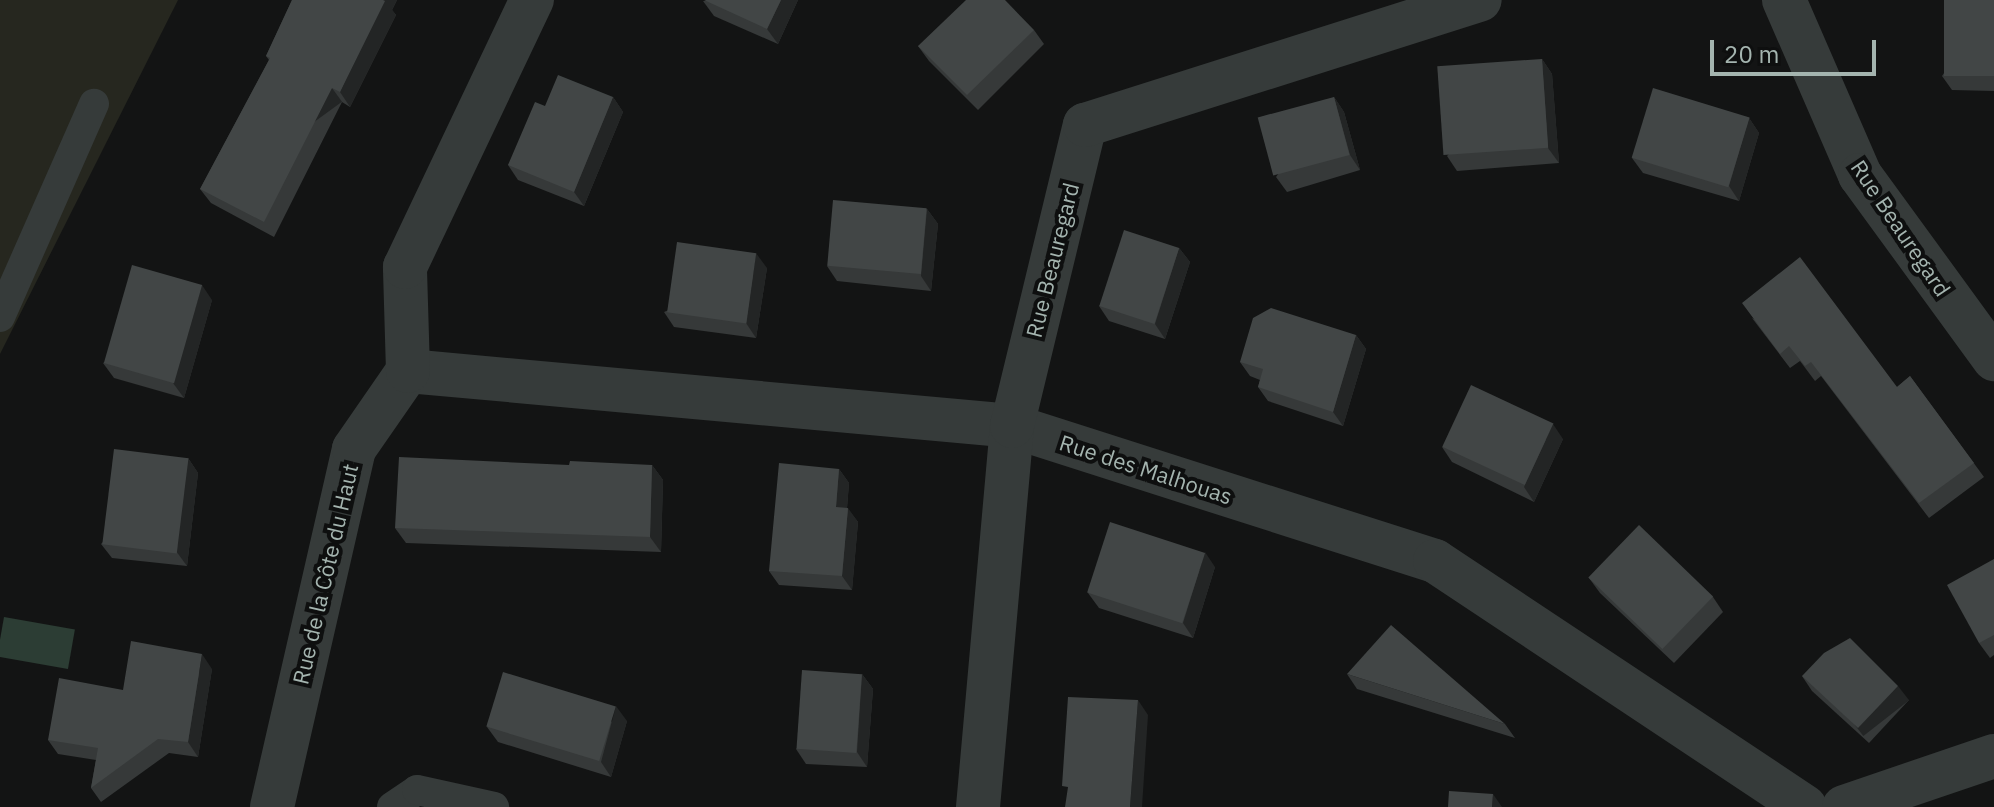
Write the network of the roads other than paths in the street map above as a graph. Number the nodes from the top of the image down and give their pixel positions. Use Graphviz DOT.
graph roads {
  1 [pos="532,0"];
  2 [pos="1480,0"];
  3 [pos="1784,0"];
  4 [pos="94,104"];
  5 [pos="0,317"];
  6 [pos="1994,359"];
  7 [pos="408,371"];
  8 [pos="1012,426"];
  9 [pos="1994,756"];
  10 [pos="272,807"];
  11 [pos="392,807"];
  12 [pos="494,807"];
  13 [pos="978,807"];
  14 [pos="1805,807"];
  15 [pos="1844,807"];
  1 -- 7 [label="street"];
  2 -- 8 [label="street, Rue Beauregard"];
  3 -- 6 [label="street, Rue Beauregard"];
  4 -- 5 [label="lane"];
  7 -- 8 [label="street, Rue des Malhouas"];
  7 -- 10 [label="street, Rue de la Côte du Haut"];
  8 -- 13 [label="street, Rue Beauregard"];
  8 -- 14 [label="street, Rue des Malhouas"];
  9 -- 15 [label="street"];
  11 -- 12 [label="lane"];
}
